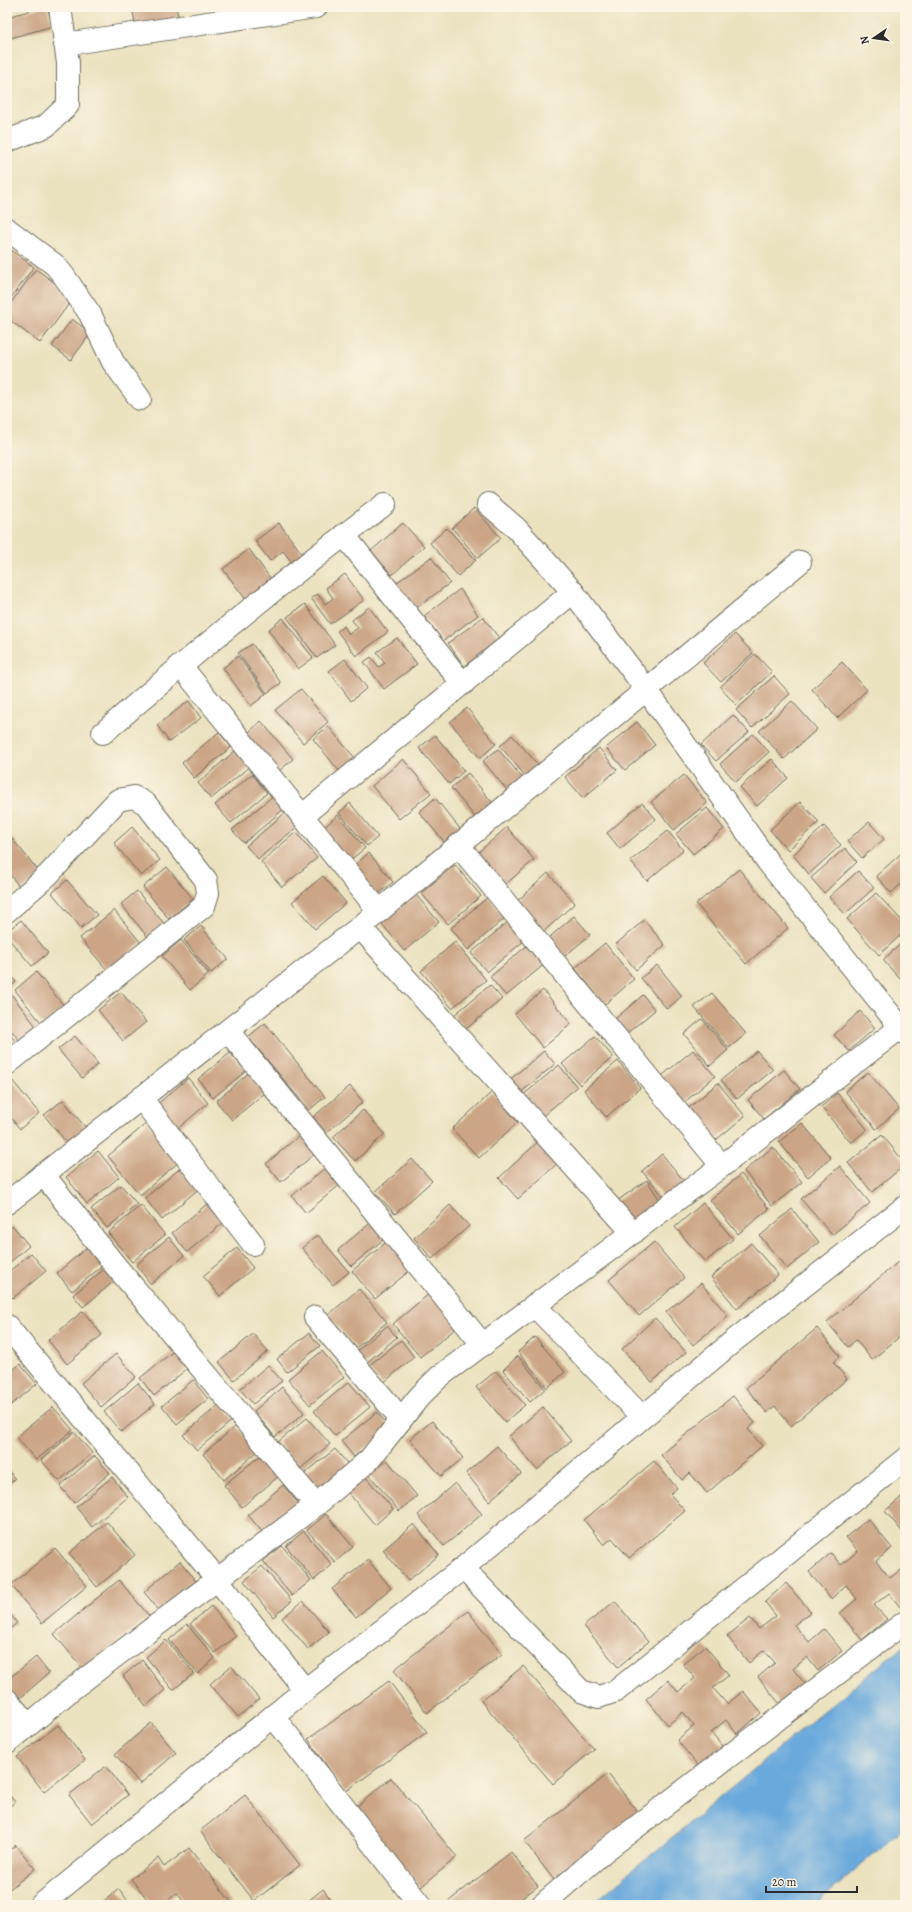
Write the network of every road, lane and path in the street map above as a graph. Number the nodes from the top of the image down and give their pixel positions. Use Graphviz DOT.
graph roads {
  1 [pos="60,7"];
  2 [pos="316,7"];
  3 [pos="65,44"];
  4 [pos="7,141"];
  5 [pos="7,229"];
  6 [pos="140,399"];
  7 [pos="385,504"];
  8 [pos="488,504"];
  9 [pos="344,535"];
  10 [pos="800,562"];
  11 [pos="573,592"];
  12 [pos="180,665"];
  13 [pos="463,684"];
  14 [pos="646,689"];
  15 [pos="103,733"];
  16 [pos="302,816"];
  17 [pos="459,846"];
  18 [pos="7,911"];
  19 [pos="379,911"];
  20 [pos="360,927"];
  21 [pos="904,1028"];
  22 [pos="228,1030"];
  23 [pos="7,1064"];
  24 [pos="141,1098"];
  25 [pos="722,1166"];
  26 [pos="43,1174"];
  27 [pos="7,1203"];
  28 [pos="905,1207"];
  29 [pos="633,1233"];
  30 [pos="253,1244"];
  31 [pos="534,1305"];
  32 [pos="315,1317"];
  33 [pos="7,1326"];
  34 [pos="483,1345"];
  35 [pos="642,1417"];
  36 [pos="401,1419"];
  37 [pos="905,1459"];
  38 [pos="316,1505"];
  39 [pos="463,1568"];
  40 [pos="217,1579"];
  41 [pos="905,1622"];
  42 [pos="305,1690"];
  43 [pos="7,1700"];
  44 [pos="273,1716"];
  45 [pos="28,1725"];
  46 [pos="7,1743"];
  47 [pos="41,1905"];
  48 [pos="420,1905"];
  49 [pos="542,1905"];
  1 -- 3 [label="street"];
  2 -- 3 [label="street"];
  3 -- 4 [label="street"];
  5 -- 6 [label="street"];
  7 -- 9 [label="street"];
  8 -- 11 [label="street"];
  9 -- 12 [label="street"];
  9 -- 13 [label="street"];
  10 -- 14 [label="street"];
  11 -- 13 [label="street"];
  11 -- 14 [label="street"];
  12 -- 15 [label="street"];
  12 -- 16 [label="street"];
  13 -- 16 [label="street"];
  14 -- 17 [label="street"];
  14 -- 21 [label="street"];
  16 -- 19 [label="street"];
  17 -- 19 [label="street"];
  17 -- 25 [label="street"];
  18 -- 23 [label="street"];
  19 -- 20 [label="street"];
  20 -- 22 [label="street"];
  20 -- 29 [label="street"];
  21 -- 25 [label="street"];
  22 -- 24 [label="street"];
  22 -- 34 [label="street"];
  24 -- 26 [label="street"];
  24 -- 30 [label="street"];
  25 -- 29 [label="street"];
  26 -- 27 [label="street"];
  26 -- 38 [label="street"];
  28 -- 35 [label="street"];
  29 -- 31 [label="street"];
  31 -- 34 [label="street"];
  31 -- 35 [label="street"];
  32 -- 36 [label="street"];
  33 -- 40 [label="street"];
  34 -- 36 [label="street"];
  35 -- 39 [label="street"];
  36 -- 38 [label="street"];
  37 -- 39 [label="street"];
  38 -- 40 [label="street"];
  39 -- 42 [label="street"];
  40 -- 42 [label="street"];
  40 -- 45 [label="street"];
  41 -- 49 [label="street"];
  42 -- 44 [label="street"];
  43 -- 45 [label="street"];
  44 -- 47 [label="street"];
  44 -- 48 [label="street"];
  45 -- 46 [label="street"];
}
